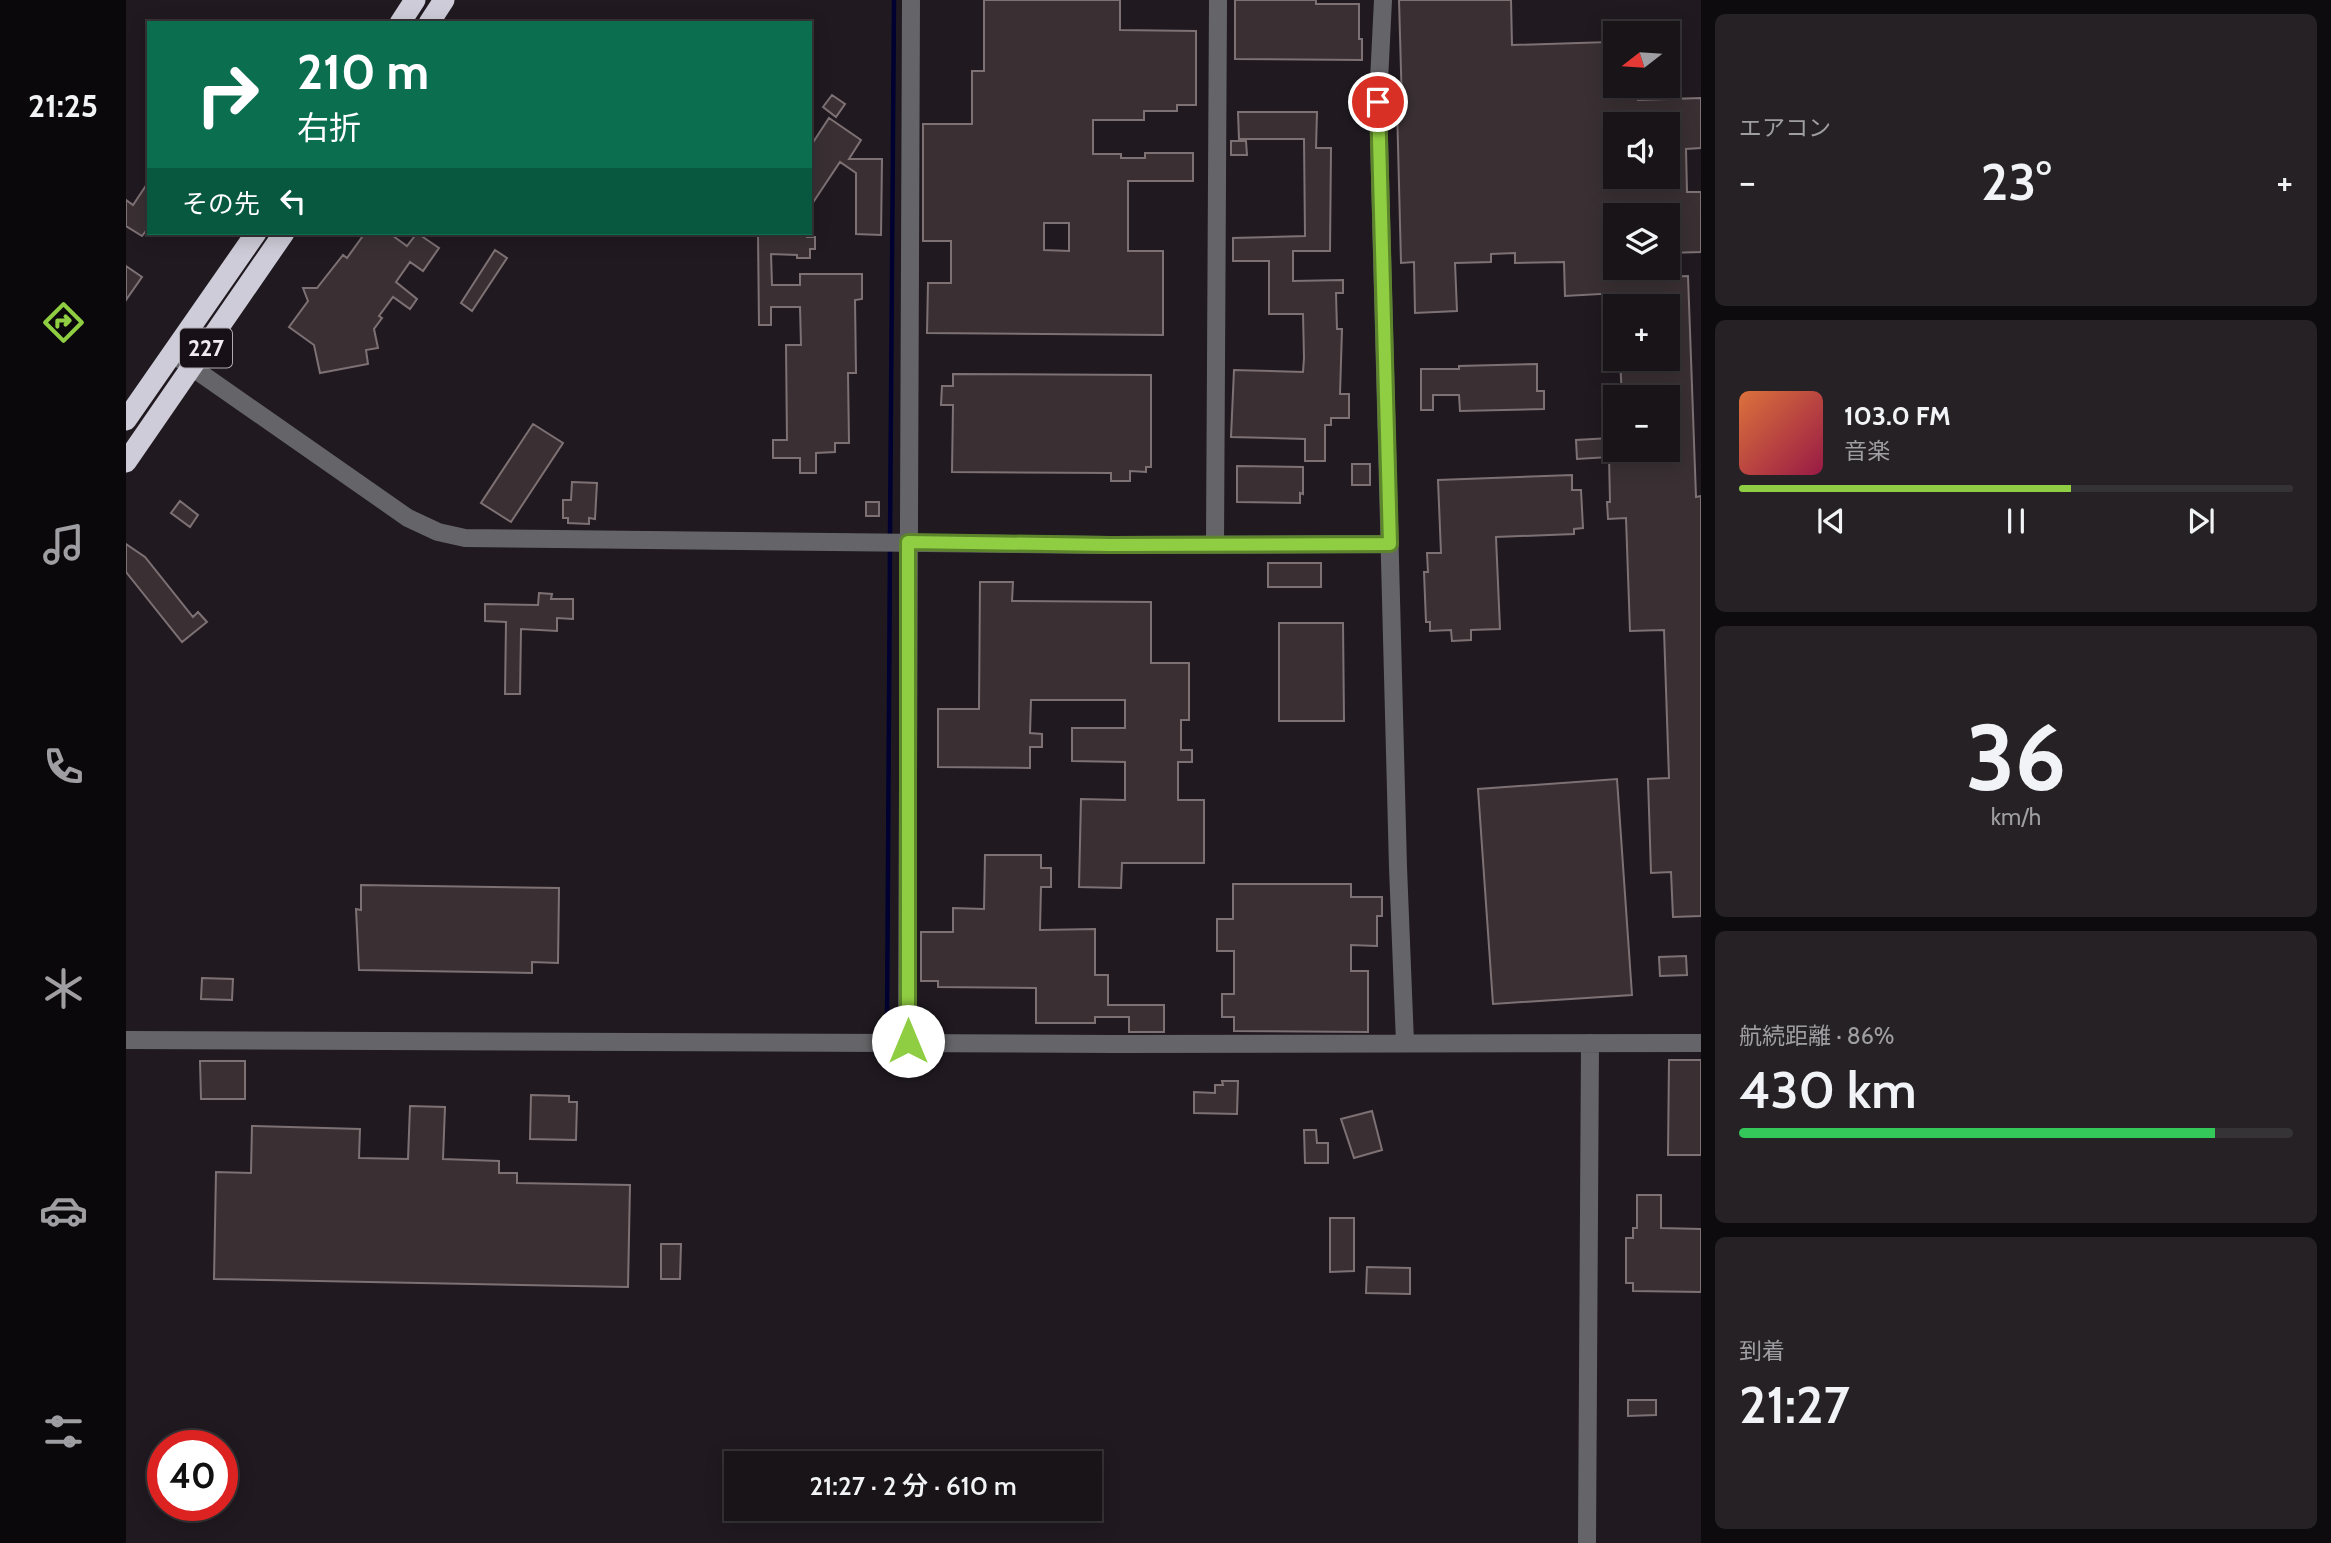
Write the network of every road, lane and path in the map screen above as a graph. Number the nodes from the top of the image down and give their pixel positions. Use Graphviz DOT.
graph roads {
  1 [pos="415,0"];
  2 [pos="444,0"];
  3 [pos="911,0"];
  4 [pos="1218,0"];
  5 [pos="1383,0"];
  6 [pos="401,21"];
  7 [pos="430,21"];
  8 [pos="255,235"];
  9 [pos="283,235"];
  10 [pos="173,354"];
  11 [pos="192,368"];
  12 [pos="126,420"];
  13 [pos="126,463"];
  14 [pos="896,542"];
  15 [pos="1215,544"];
  16 [pos="1390,544"];
  17 [pos="126,1040"];
  18 [pos="908,1041"];
  19 [pos="1405,1043"];
  20 [pos="1590,1043"];
  21 [pos="1701,1043"];
  22 [pos="1587,1543"];
  1 -- 6 [label="highway"];
  2 -- 7 [label="highway"];
  3 -- 14 [label="street"];
  4 -- 15 [label="street"];
  5 -- 16 [label="street"];
  8 -- 10 [label="highway, 227"];
  9 -- 11 [label="highway, 227"];
  10 -- 11 [label="street"];
  10 -- 12 [label="highway, 227"];
  11 -- 13 [label="highway, 227"];
  11 -- 14 [label="street"];
  14 -- 15 [label="street"];
  14 -- 18 [label="street"];
  15 -- 16 [label="street"];
  16 -- 19 [label="street"];
  17 -- 18 [label="street"];
  18 -- 19 [label="street"];
  19 -- 20 [label="street"];
  20 -- 21 [label="street"];
  20 -- 22 [label="street"];
}
